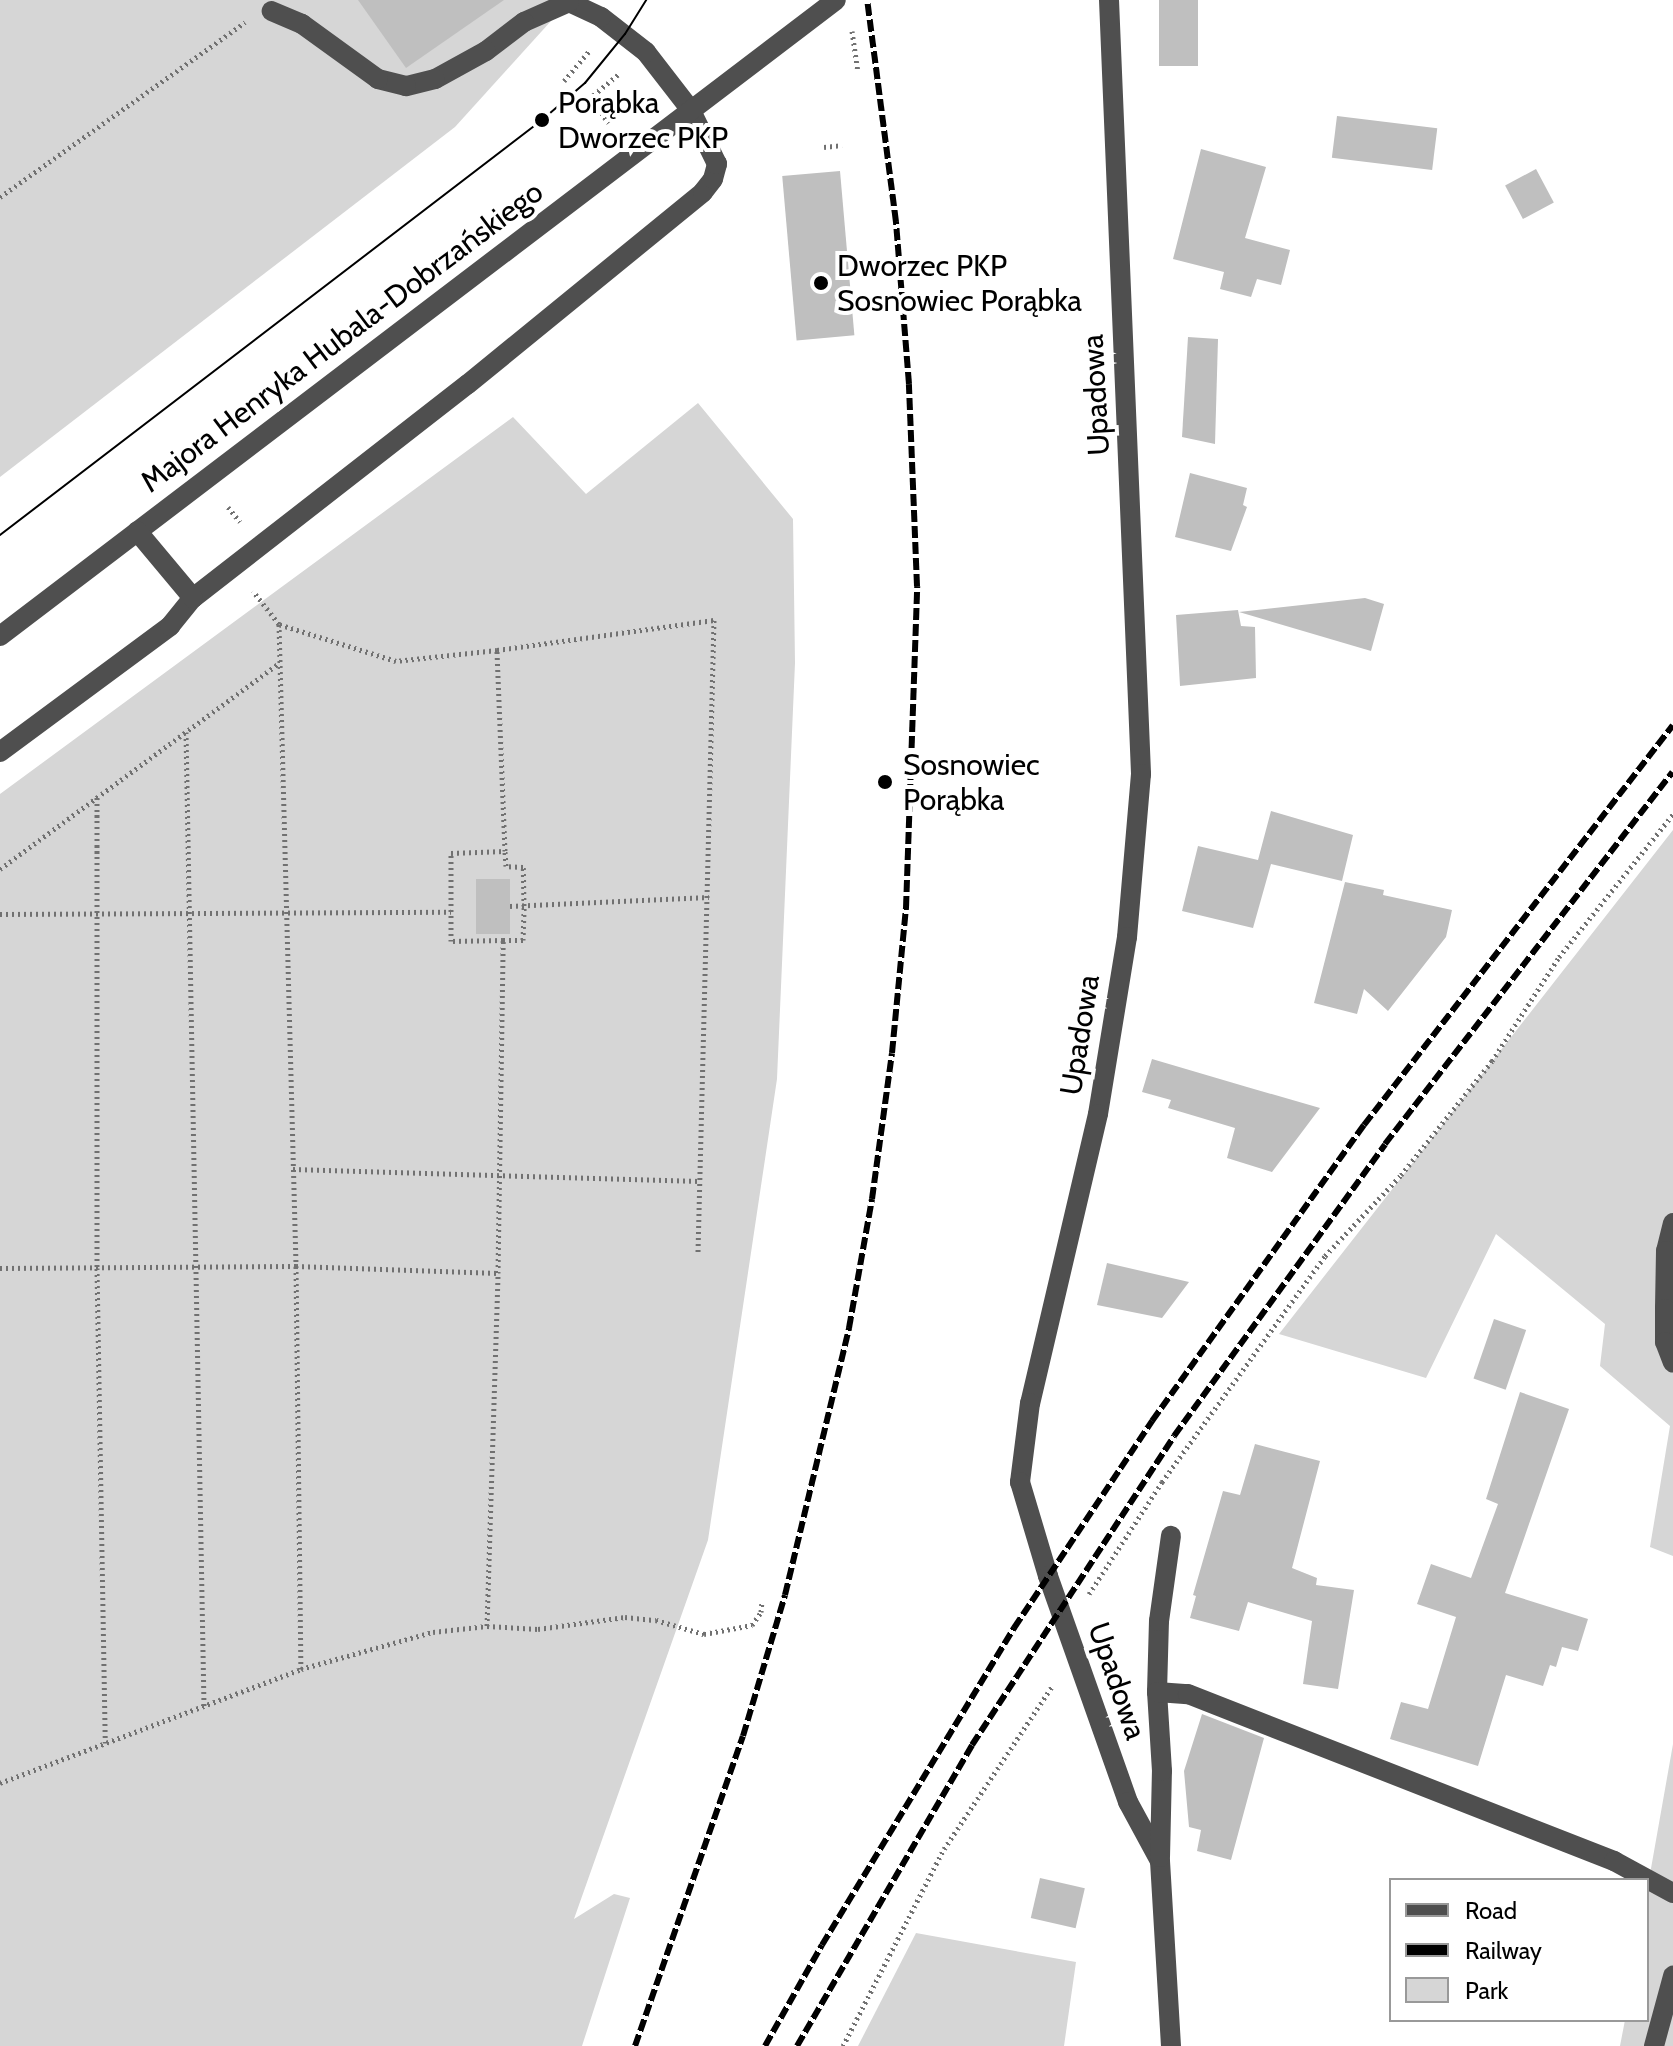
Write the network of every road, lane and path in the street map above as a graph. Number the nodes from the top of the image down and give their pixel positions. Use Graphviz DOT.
graph roads {
  1 [pos="836,0"];
  2 [pos="1109,0"];
  3 [pos="272,11"];
  4 [pos="607,14"];
  5 [pos="852,31"];
  6 [pos="646,52"];
  7 [pos="858,72"];
  8 [pos="564,81"];
  9 [pos="590,98"];
  10 [pos="584,103"];
  11 [pos="690,109"];
  12 [pos="609,123"];
  13 [pos="842,145"];
  14 [pos="824,147"];
  15 [pos="0,197"];
  16 [pos="228,507"];
  17 [pos="242,525"];
  18 [pos="137,531"];
  19 [pos="233,567"];
  20 [pos="193,598"];
  21 [pos="279,624"];
  22 [pos="0,636"];
  23 [pos="497,650"];
  24 [pos="280,663"];
  25 [pos="186,732"];
  26 [pos="0,752"];
  27 [pos="97,797"];
  28 [pos="1673,814"];
  29 [pos="505,851"];
  30 [pos="0,869"];
  31 [pos="709,897"];
  32 [pos="510,906"];
  33 [pos="524,906"];
  34 [pos="287,910"];
  35 [pos="187,911"];
  36 [pos="451,912"];
  37 [pos="94,913"];
  38 [pos="0,914"];
  39 [pos="503,940"];
  40 [pos="293,1169"];
  41 [pos="499,1173"];
  42 [pos="700,1181"];
  43 [pos="1673,1223"];
  44 [pos="698,1253"];
  45 [pos="296,1266"];
  46 [pos="195,1267"];
  47 [pos="0,1268"];
  48 [pos="97,1268"];
  49 [pos="498,1273"];
  50 [pos="1673,1363"];
  51 [pos="1171,1536"];
  52 [pos="762,1601"];
  53 [pos="487,1626"];
  54 [pos="1067,1629"];
  55 [pos="1079,1664"];
  56 [pos="301,1669"];
  57 [pos="1157,1692"];
  58 [pos="204,1706"];
  59 [pos="105,1743"];
  60 [pos="0,1783"];
  61 [pos="1160,1861"];
  62 [pos="1645,1878"];
  63 [pos="1649,1880"];
  64 [pos="1673,1893"];
  65 [pos="1673,1976"];
  66 [pos="843,2046"];
  67 [pos="1171,2046"];
  68 [pos="1654,2046"];
  1 -- 11 [label="street, Majora Henryka Hubala-Dobrzańskiego"];
  2 -- 54 [label="street, Upadowa"];
  3 -- 4 [label="street"];
  3 -- 15 [label="path"];
  4 -- 6 [label="street"];
  4 -- 8 [label="path"];
  5 -- 7 [label="path"];
  6 -- 9 [label="path"];
  6 -- 11 [label="street"];
  9 -- 10 [label="path"];
  9 -- 12 [label="path"];
  11 -- 18 [label="street, Majora Henryka Hubala-Dobrzańskiego"];
  11 -- 19 [label="street"];
  13 -- 14 [label="path"];
  16 -- 17 [label="path"];
  18 -- 20 [label="street"];
  18 -- 22 [label="street, Majora Henryka Hubala-Dobrzańskiego"];
  19 -- 20 [label="street"];
  19 -- 21 [label="path"];
  20 -- 26 [label="street"];
  21 -- 23 [label="path"];
  21 -- 24 [label="path"];
  23 -- 29 [label="path"];
  23 -- 31 [label="path"];
  24 -- 25 [label="path"];
  24 -- 34 [label="path"];
  25 -- 27 [label="path"];
  25 -- 35 [label="path"];
  27 -- 30 [label="path"];
  27 -- 37 [label="path"];
  28 -- 54 [label="path"];
  29 -- 33 [label="path"];
  29 -- 36 [label="path"];
  31 -- 33 [label="path"];
  31 -- 42 [label="path"];
  32 -- 33 [label="path"];
  33 -- 39 [label="path"];
  34 -- 35 [label="path"];
  34 -- 36 [label="path"];
  34 -- 40 [label="path"];
  35 -- 37 [label="path"];
  35 -- 46 [label="path"];
  36 -- 39 [label="path"];
  37 -- 38 [label="path"];
  37 -- 48 [label="path"];
  39 -- 41 [label="path"];
  40 -- 41 [label="path"];
  40 -- 45 [label="path"];
  41 -- 42 [label="path"];
  41 -- 49 [label="path"];
  42 -- 44 [label="path"];
  43 -- 50 [label="street"];
  45 -- 46 [label="path"];
  45 -- 49 [label="path"];
  45 -- 56 [label="path"];
  46 -- 48 [label="path"];
  46 -- 58 [label="path"];
  47 -- 48 [label="path"];
  48 -- 59 [label="path"];
  49 -- 53 [label="path"];
  51 -- 57 [label="street"];
  52 -- 53 [label="path"];
  53 -- 56 [label="path"];
  54 -- 55 [label="street, Upadowa"];
  55 -- 61 [label="street, Upadowa"];
  55 -- 66 [label="path"];
  56 -- 58 [label="path"];
  57 -- 61 [label="street"];
  57 -- 62 [label="street"];
  58 -- 59 [label="path"];
  59 -- 60 [label="path"];
  61 -- 67 [label="street, Upadowa"];
  63 -- 64 [label="street"];
  65 -- 68 [label="street"];
}
